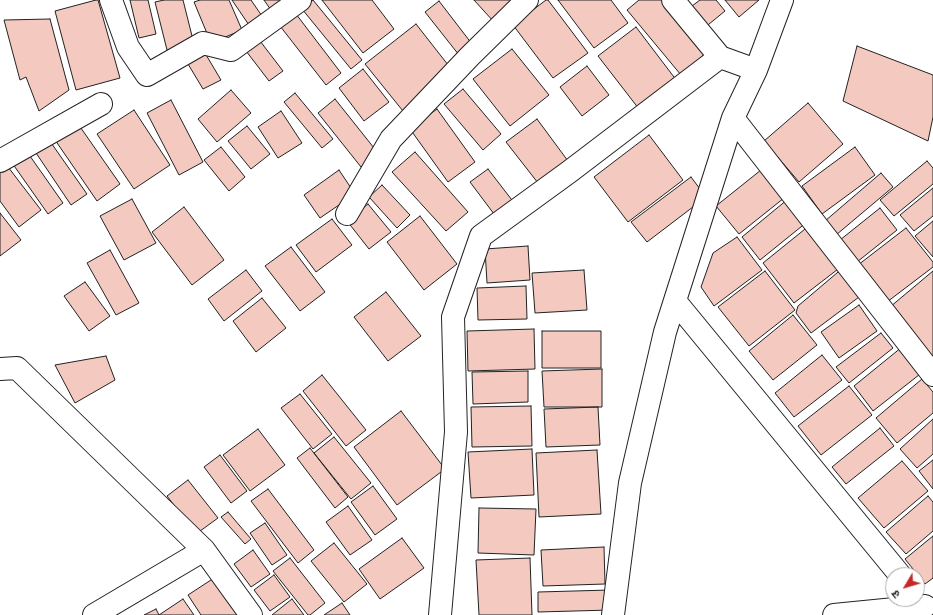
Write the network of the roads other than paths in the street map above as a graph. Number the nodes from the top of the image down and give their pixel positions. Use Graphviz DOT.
graph roads {
  1 [pos="111,0"];
  2 [pos="300,0"];
  3 [pos="527,0"];
  4 [pos="673,0"];
  5 [pos="782,0"];
  6 [pos="720,58"];
  7 [pos="756,70"];
  8 [pos="101,104"];
  9 [pos="733,118"];
  10 [pos="0,161"];
  11 [pos="348,214"];
  12 [pos="675,301"];
  13 [pos="0,369"];
  14 [pos="933,375"];
  15 [pos="204,550"];
  16 [pos="893,567"];
  17 [pos="915,607"];
  18 [pos="94,615"];
  19 [pos="251,615"];
  20 [pos="440,615"];
  21 [pos="613,615"];
  22 [pos="834,615"];
  1 -- 2 [label="street"];
  3 -- 11 [label="street"];
  4 -- 6 [label="street"];
  5 -- 7 [label="street"];
  6 -- 7 [label="street"];
  6 -- 20 [label="street"];
  7 -- 9 [label="street"];
  8 -- 10 [label="street"];
  9 -- 12 [label="street"];
  9 -- 14 [label="street"];
  12 -- 16 [label="street"];
  12 -- 21 [label="street"];
  13 -- 15 [label="street"];
  15 -- 18 [label="street"];
  15 -- 19 [label="street"];
  17 -- 22 [label="street"];
}
